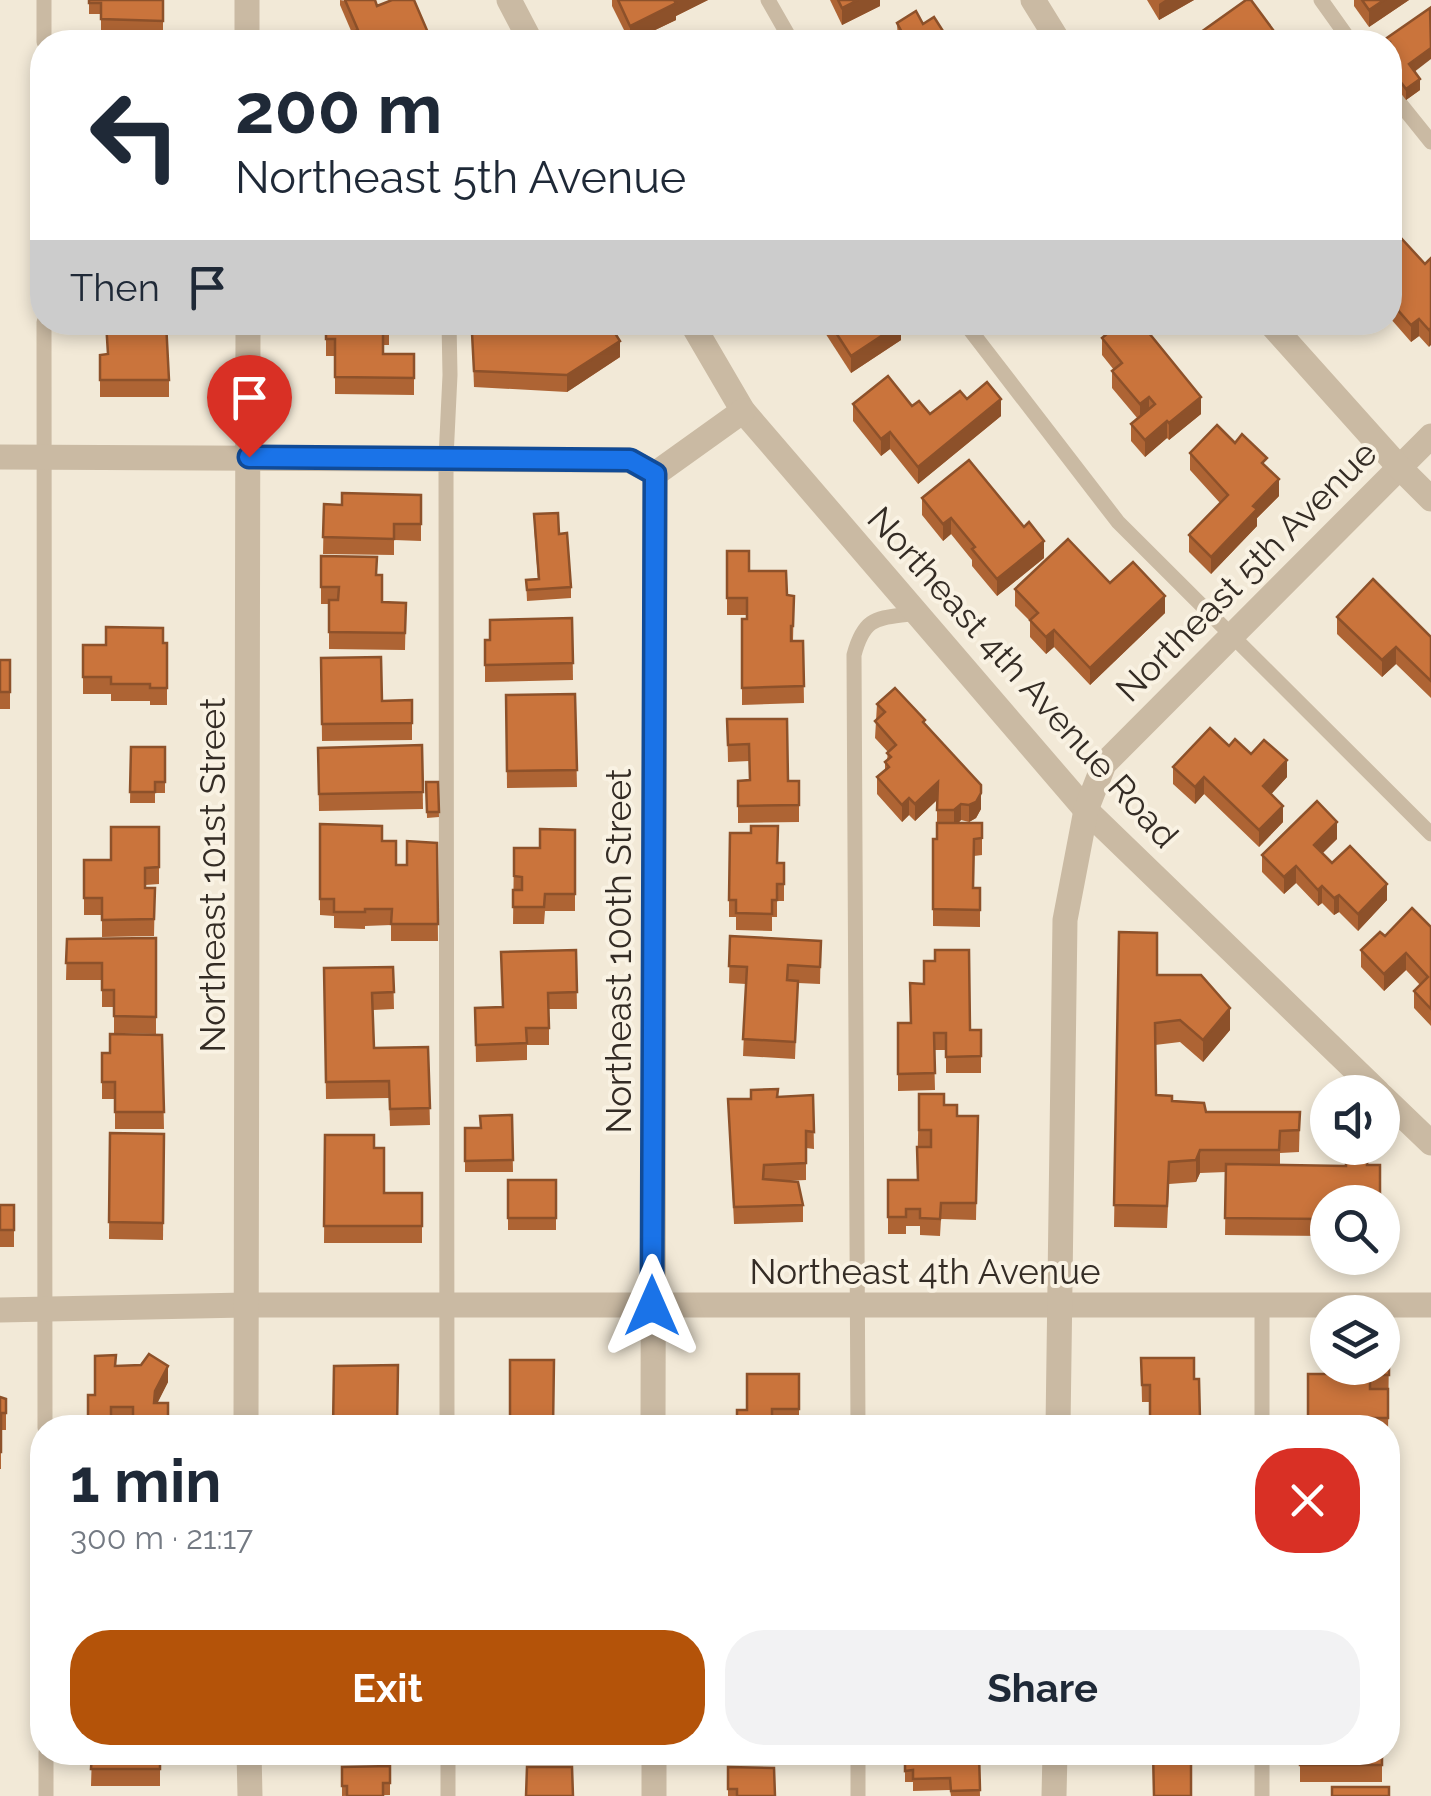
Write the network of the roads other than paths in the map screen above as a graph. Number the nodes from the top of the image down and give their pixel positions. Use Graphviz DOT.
graph roads {
  1 [pos="44,0"];
  2 [pos="247,0"];
  3 [pos="509,0"];
  4 [pos="768,0"];
  5 [pos="1033,0"];
  6 [pos="1320,0"];
  7 [pos="44,30"];
  8 [pos="247,30"];
  9 [pos="525,30"];
  10 [pos="785,30"];
  11 [pos="1052,30"];
  12 [pos="1342,30"];
  13 [pos="1402,106"];
  14 [pos="1431,142"];
  15 [pos="44,335"];
  16 [pos="248,335"];
  17 [pos="448,335"];
  18 [pos="698,335"];
  19 [pos="974,335"];
  20 [pos="1281,335"];
  21 [pos="743,412"];
  22 [pos="1431,436"];
  23 [pos="0,457"];
  24 [pos="44,457"];
  25 [pos="249,457"];
  26 [pos="446,458"];
  27 [pos="1399,467"];
  28 [pos="655,474"];
  29 [pos="1431,499"];
  30 [pos="916,614"];
  31 [pos="1232,634"];
  32 [pos="1086,810"];
  33 [pos="1431,834"];
  34 [pos="1360,1075"];
  35 [pos="1400,1113"];
  36 [pos="1431,1143"];
  37 [pos="1431,1305"];
  38 [pos="245,1306"];
  39 [pos="447,1306"];
  40 [pos="652,1306"];
  41 [pos="859,1306"];
  42 [pos="1060,1306"];
  43 [pos="1262,1306"];
  44 [pos="45,1309"];
  45 [pos="0,1310"];
  46 [pos="46,1415"];
  47 [pos="246,1415"];
  48 [pos="447,1415"];
  49 [pos="652,1415"];
  50 [pos="858,1415"];
  51 [pos="1058,1415"];
  52 [pos="1262,1415"];
  53 [pos="46,1765"];
  54 [pos="249,1765"];
  55 [pos="448,1765"];
  56 [pos="654,1765"];
  57 [pos="858,1765"];
  58 [pos="1054,1765"];
  59 [pos="1262,1765"];
  60 [pos="46,1796"];
  61 [pos="250,1796"];
  62 [pos="448,1796"];
  63 [pos="654,1796"];
  64 [pos="858,1796"];
  65 [pos="1054,1796"];
  66 [pos="1262,1796"];
  1 -- 7 [label="lane"];
  2 -- 8 [label="street"];
  3 -- 9 [label="street"];
  4 -- 10 [label="lane"];
  5 -- 11 [label="street"];
  6 -- 12 [label="lane"];
  13 -- 14 [label="lane"];
  15 -- 24 [label="lane"];
  16 -- 25 [label="street, Northeast 101st Street"];
  17 -- 26 [label="lane"];
  18 -- 21 [label="street, Northeast 4th Avenue Road"];
  19 -- 31 [label="lane"];
  20 -- 27 [label="street"];
  21 -- 28 [label="street"];
  21 -- 30 [label="street, Northeast 4th Avenue Road"];
  22 -- 27 [label="street, Northeast 5th Avenue"];
  23 -- 24 [label="street"];
  24 -- 25 [label="street"];
  24 -- 44 [label="lane"];
  25 -- 26 [label="street"];
  25 -- 38 [label="street, Northeast 101st Street"];
  26 -- 28 [label="street"];
  26 -- 39 [label="lane"];
  27 -- 29 [label="street"];
  27 -- 31 [label="street, Northeast 5th Avenue"];
  28 -- 40 [label="street, Northeast 100th Street"];
  30 -- 32 [label="street, Northeast 4th Avenue Road"];
  30 -- 41 [label="lane"];
  31 -- 32 [label="street, Northeast 5th Avenue"];
  31 -- 33 [label="lane"];
  32 -- 34 [label="street, Northeast 4th Avenue Road"];
  32 -- 42 [label="street, Northeast 5th Avenue"];
  35 -- 36 [label="street, Northeast 4th Avenue Road"];
  37 -- 43 [label="street, Northeast 4th Avenue"];
  38 -- 39 [label="street, Northeast 4th Avenue"];
  38 -- 44 [label="street, Northeast 4th Avenue"];
  38 -- 47 [label="street, Northeast 101st Street"];
  39 -- 40 [label="street, Northeast 4th Avenue"];
  39 -- 48 [label="lane"];
  40 -- 41 [label="street, Northeast 4th Avenue"];
  40 -- 49 [label="street, Northeast 100th Street"];
  41 -- 42 [label="street, Northeast 4th Avenue"];
  41 -- 50 [label="lane"];
  42 -- 43 [label="street, Northeast 4th Avenue"];
  42 -- 51 [label="street, Northeast 5th Avenue"];
  43 -- 52 [label="lane"];
  44 -- 45 [label="street, Northeast 4th Avenue"];
  44 -- 46 [label="lane"];
  53 -- 60 [label="lane"];
  54 -- 61 [label="street"];
  55 -- 62 [label="lane"];
  56 -- 63 [label="street"];
  57 -- 64 [label="lane"];
  58 -- 65 [label="street"];
  59 -- 66 [label="lane"];
}
